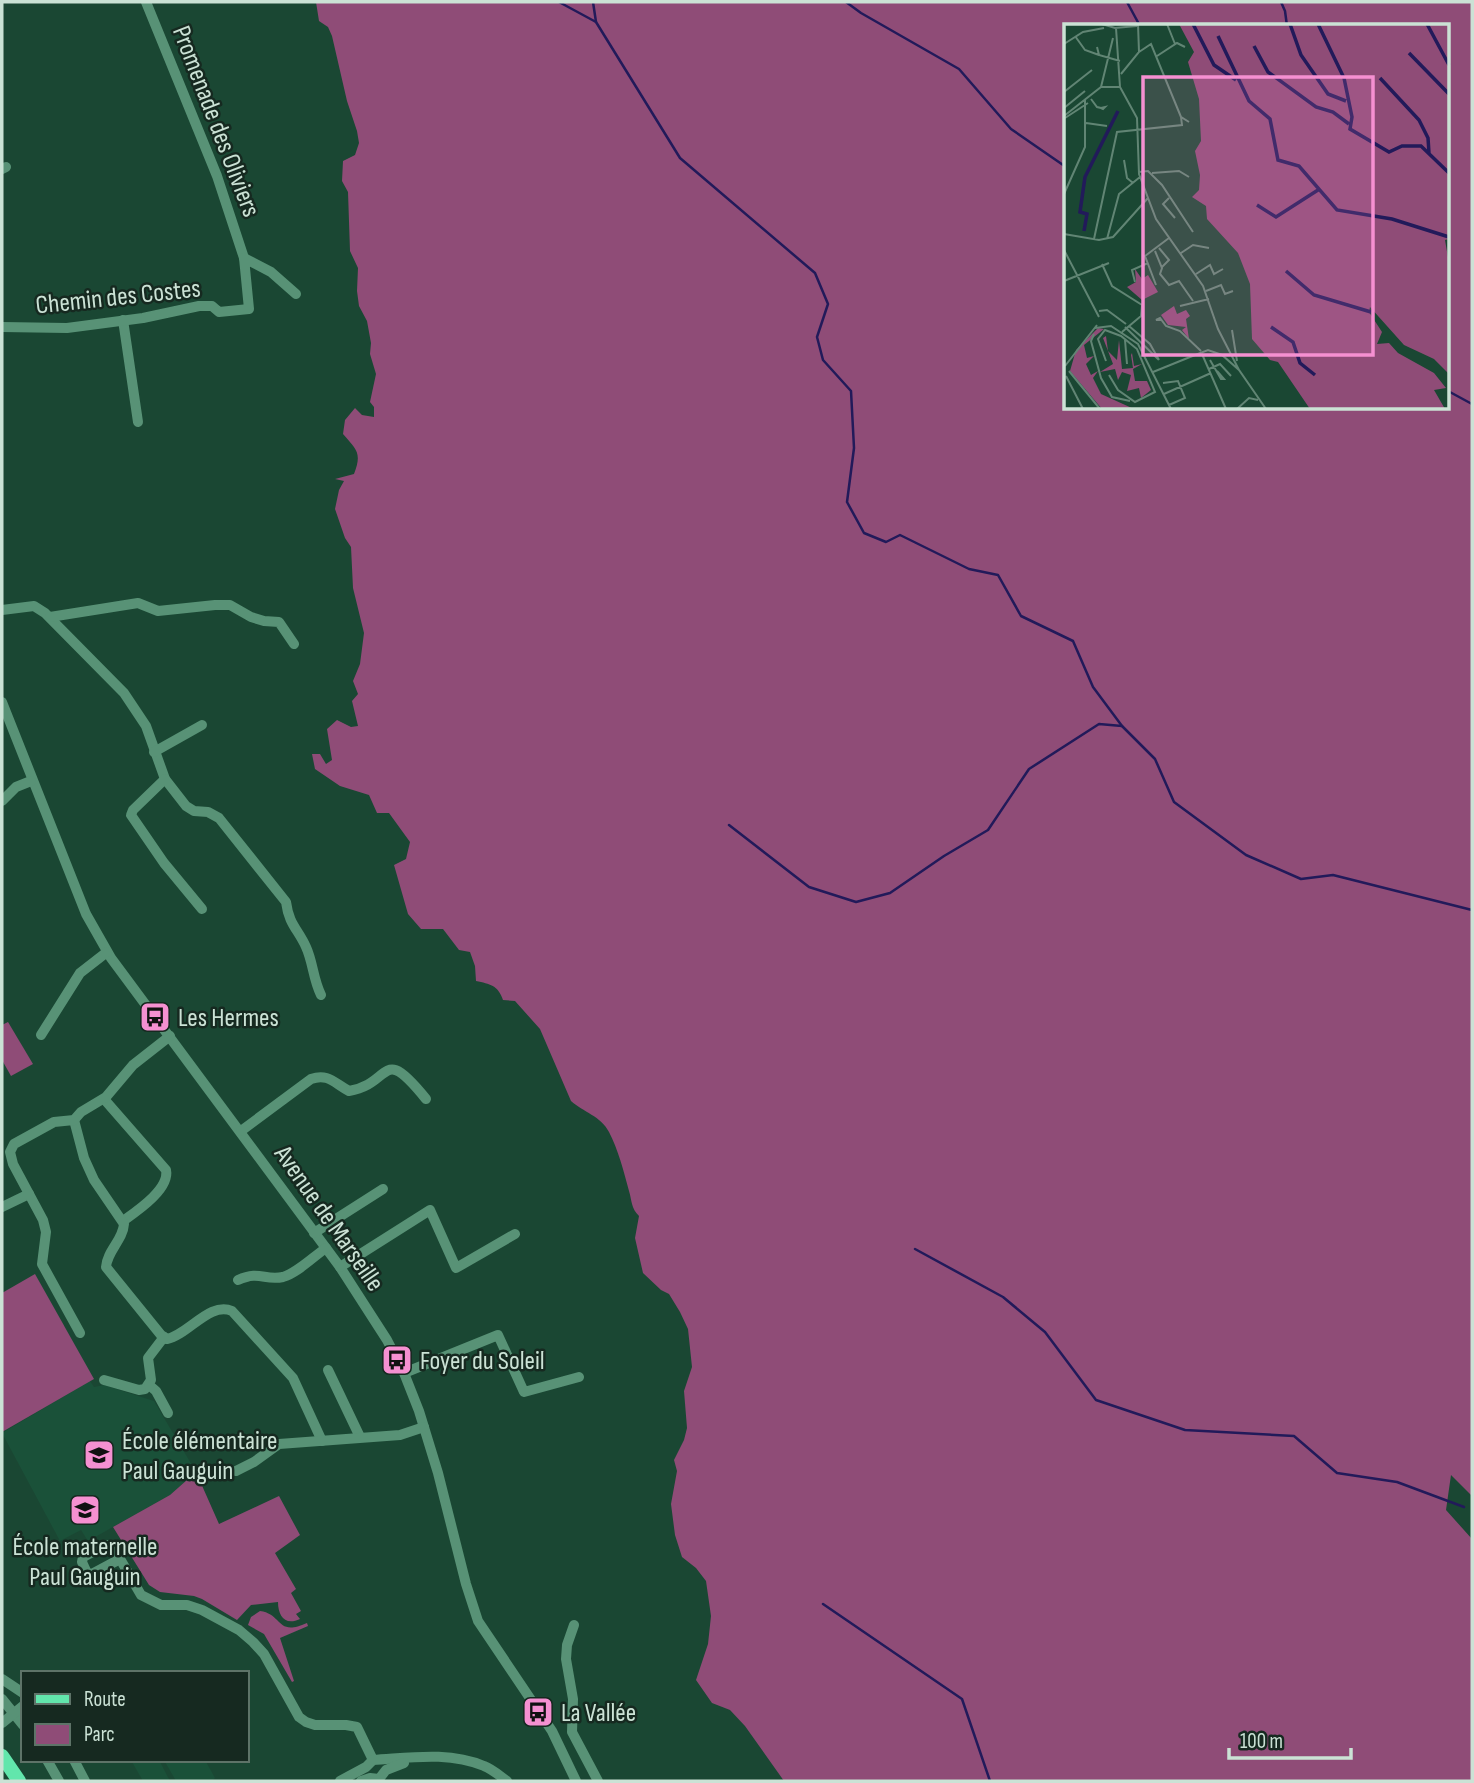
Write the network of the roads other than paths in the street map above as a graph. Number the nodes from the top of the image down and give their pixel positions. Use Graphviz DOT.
graph roads {
  1 [pos="146,2"];
  2 [pos="244,258"];
  3 [pos="296,294"];
  4 [pos="123,320"];
  5 [pos="2,327"];
  6 [pos="138,422"];
  7 [pos="2,610"];
  8 [pos="50,617"];
  9 [pos="294,644"];
  10 [pos="2,702"];
  11 [pos="202,726"];
  12 [pos="154,752"];
  13 [pos="165,779"];
  14 [pos="31,781"];
  15 [pos="2,801"];
  16 [pos="202,909"];
  17 [pos="107,952"];
  18 [pos="321,995"];
  19 [pos="41,1035"];
  20 [pos="170,1037"];
  21 [pos="104,1098"];
  22 [pos="426,1098"];
  23 [pos="74,1119"];
  24 [pos="241,1131"];
  25 [pos="383,1189"];
  26 [pos="29,1194"];
  27 [pos="2,1207"];
  28 [pos="122,1221"];
  29 [pos="314,1233"];
  30 [pos="515,1234"];
  31 [pos="326,1248"];
  32 [pos="340,1267"];
  33 [pos="238,1280"];
  34 [pos="80,1333"];
  35 [pos="164,1337"];
  36 [pos="328,1370"];
  37 [pos="404,1374"];
  38 [pos="579,1377"];
  39 [pos="104,1380"];
  40 [pos="149,1385"];
  41 [pos="168,1413"];
  42 [pos="424,1427"];
  43 [pos="360,1437"];
  44 [pos="322,1441"];
  45 [pos="236,1471"];
  46 [pos="120,1559"];
  47 [pos="574,1625"];
  48 [pos="2,1679"];
  49 [pos="21,1692"];
  50 [pos="2,1699"];
  51 [pos="18,1709"];
  52 [pos="2,1723"];
  53 [pos="2,1756"];
  54 [pos="48,1762"];
  55 [pos="75,1762"];
  56 [pos="375,1772"];
  57 [pos="19,1781"];
  58 [pos="59,1781"];
  59 [pos="85,1781"];
  60 [pos="340,1781"];
  61 [pos="507,1781"];
  62 [pos="576,1781"];
  63 [pos="598,1781"];
  1 -- 2 [label="street, Promenade des Oliviers"];
  2 -- 3 [label="street"];
  2 -- 4 [label="street, Chemin des Costes"];
  4 -- 5 [label="street, Chemin des Costes"];
  4 -- 6 [label="street"];
  7 -- 8 [label="street"];
  8 -- 9 [label="street"];
  8 -- 12 [label="street"];
  10 -- 14 [label="street, Avenue de Marseille"];
  11 -- 12 [label="street"];
  12 -- 13 [label="street"];
  13 -- 16 [label="street"];
  13 -- 18 [label="street"];
  14 -- 15 [label="street"];
  14 -- 17 [label="street, Avenue de Marseille"];
  17 -- 19 [label="street"];
  17 -- 20 [label="street, Avenue de Marseille"];
  20 -- 21 [label="street"];
  20 -- 24 [label="street, Avenue de Marseille"];
  21 -- 23 [label="street"];
  21 -- 28 [label="street"];
  22 -- 24 [label="street"];
  23 -- 26 [label="street"];
  23 -- 28 [label="street"];
  24 -- 29 [label="street, Avenue de Marseille"];
  25 -- 29 [label="street"];
  26 -- 27 [label="street"];
  26 -- 34 [label="street"];
  28 -- 35 [label="street"];
  29 -- 31 [label="street, Avenue de Marseille"];
  30 -- 32 [label="street"];
  31 -- 32 [label="street, Avenue de Marseille"];
  31 -- 33 [label="street"];
  32 -- 37 [label="street, Avenue de Marseille"];
  35 -- 40 [label="street"];
  35 -- 44 [label="street"];
  36 -- 43 [label="street"];
  37 -- 38 [label="street"];
  37 -- 42 [label="street, Avenue de Marseille"];
  39 -- 40 [label="street"];
  40 -- 41 [label="street"];
  42 -- 43 [label="street"];
  42 -- 62 [label="street, Avenue de Marseille"];
  43 -- 44 [label="street"];
  44 -- 45 [label="street"];
  46 -- 56 [label="street"];
  47 -- 63 [label="street"];
  48 -- 49 [label="street"];
  50 -- 51 [label="street"];
  51 -- 52 [label="street"];
  53 -- 57 [label="main road"];
  54 -- 58 [label="street"];
  55 -- 59 [label="street"];
  56 -- 60 [label="street"];
  56 -- 61 [label="street"];
}
